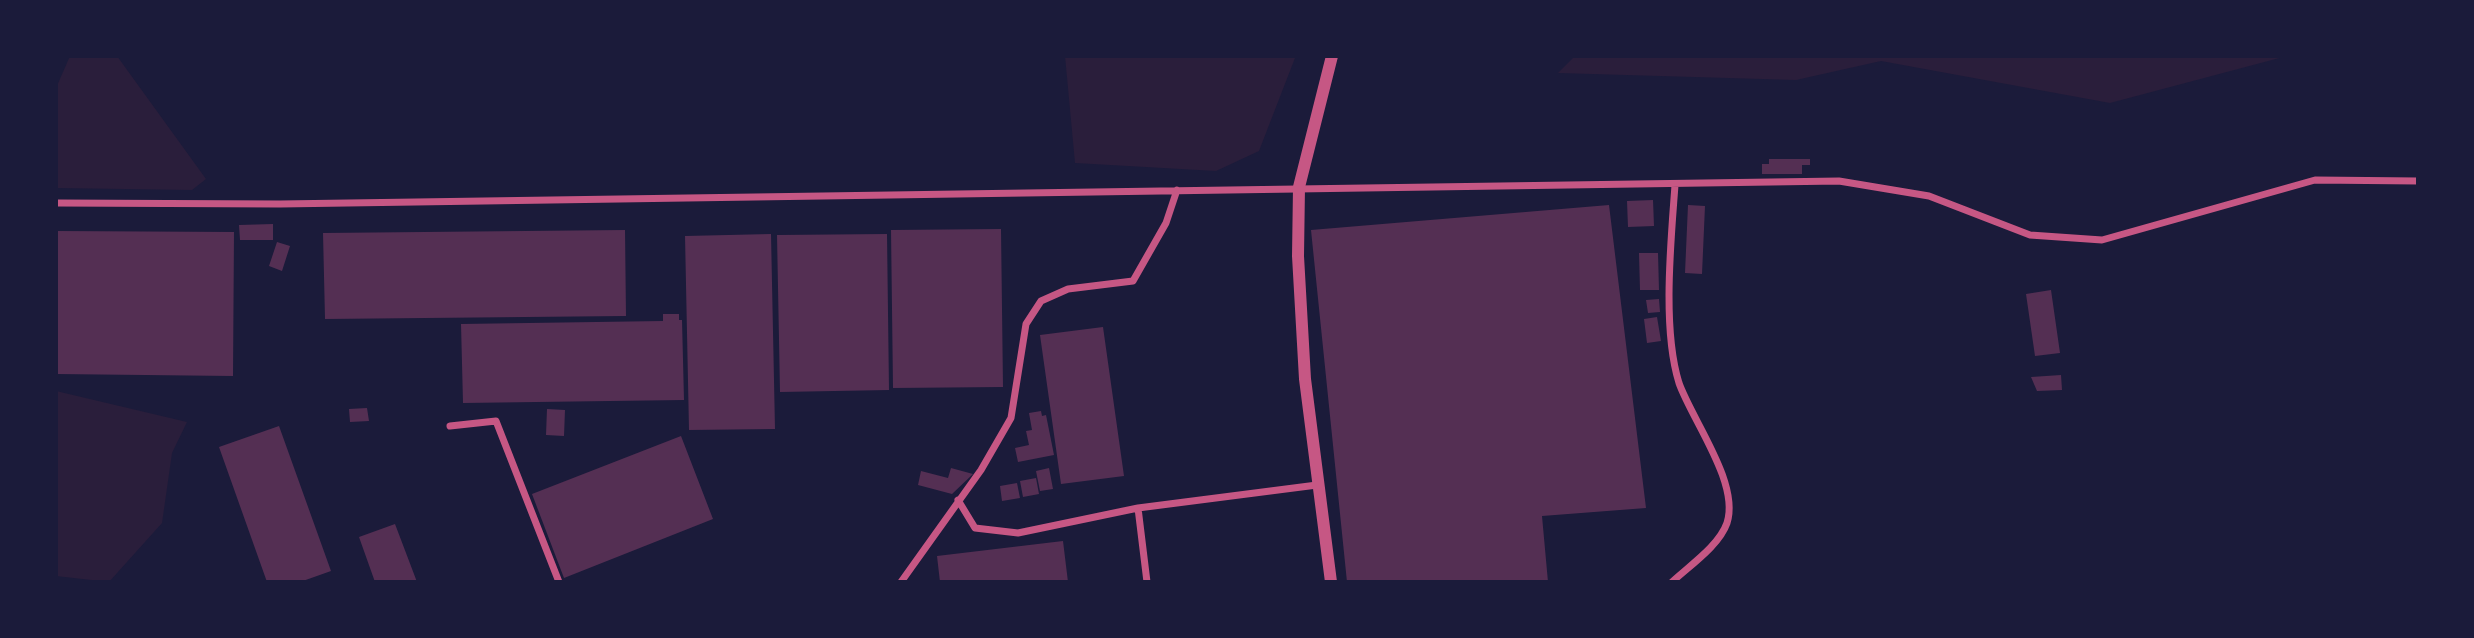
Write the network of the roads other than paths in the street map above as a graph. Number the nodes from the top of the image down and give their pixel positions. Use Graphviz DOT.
graph roads {
  1 [pos="1332,56"];
  2 [pos="2418,181"];
  3 [pos="1675,185"];
  4 [pos="1299,187"];
  5 [pos="1177,190"];
  6 [pos="56,203"];
  7 [pos="450,426"];
  8 [pos="1317,485"];
  9 [pos="958,500"];
  10 [pos="1138,508"];
  11 [pos="559,582"];
  12 [pos="901,582"];
  13 [pos="1147,582"];
  14 [pos="1331,582"];
  15 [pos="1672,582"];
  1 -- 4 [label="street"];
  2 -- 3 [label="street"];
  3 -- 4 [label="street"];
  3 -- 15 [label="street"];
  4 -- 5 [label="street"];
  4 -- 8 [label="street"];
  5 -- 6 [label="street"];
  5 -- 9 [label="street"];
  7 -- 11 [label="street"];
  8 -- 10 [label="street"];
  8 -- 14 [label="street"];
  9 -- 10 [label="street"];
  9 -- 12 [label="street"];
  10 -- 13 [label="street"];
}
